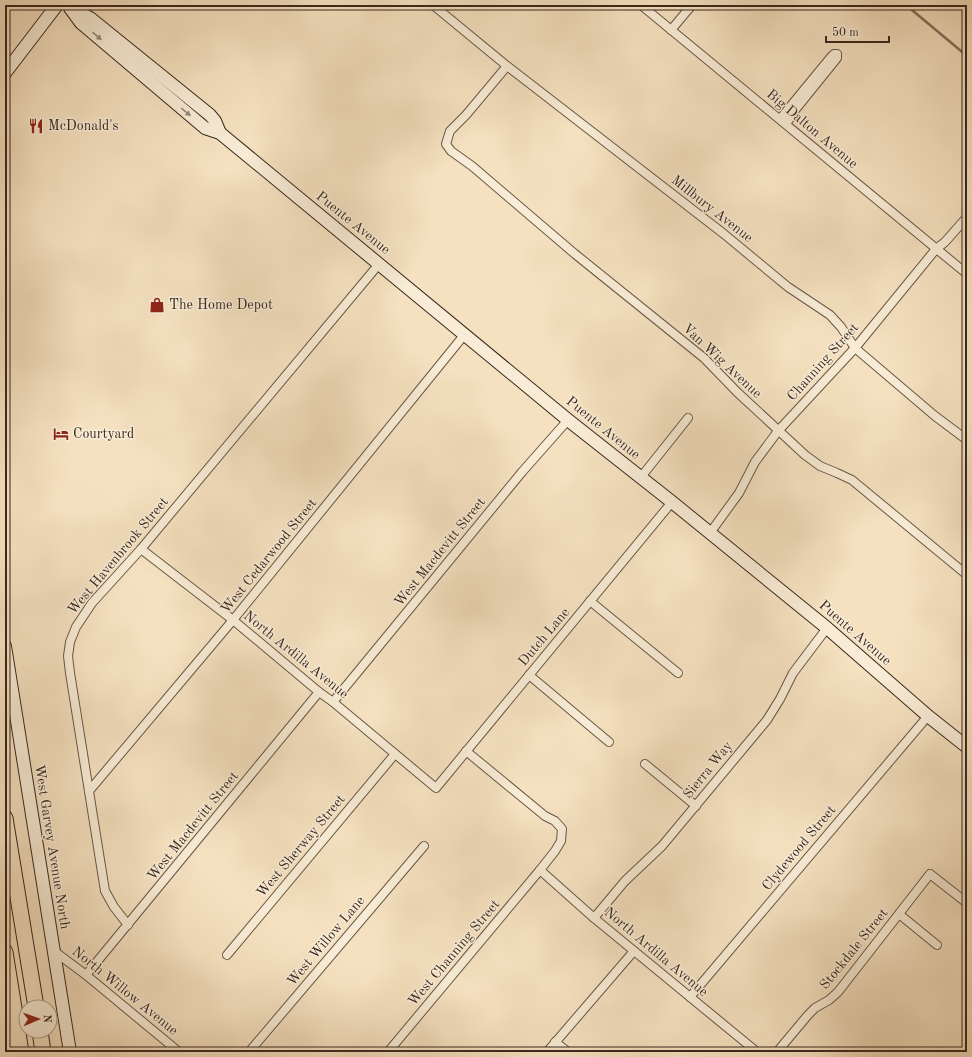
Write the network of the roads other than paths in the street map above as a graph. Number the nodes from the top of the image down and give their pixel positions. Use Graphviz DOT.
graph roads {
  1 [pos="58,5"];
  2 [pos="433,5"];
  3 [pos="641,5"];
  4 [pos="692,5"];
  5 [pos="69,6"];
  6 [pos="671,30"];
  7 [pos="507,66"];
  8 [pos="5,73"];
  9 [pos="783,121"];
  10 [pos="967,217"];
  11 [pos="936,249"];
  12 [pos="379,264"];
  13 [pos="967,274"];
  14 [pos="465,334"];
  15 [pos="855,348"];
  16 [pos="688,418"];
  17 [pos="568,420"];
  18 [pos="778,431"];
  19 [pos="967,440"];
  20 [pos="641,477"];
  21 [pos="672,502"];
  22 [pos="710,533"];
  23 [pos="141,549"];
  24 [pos="967,575"];
  25 [pos="590,601"];
  26 [pos="233,620"];
  27 [pos="827,628"];
  28 [pos="5,646"];
  29 [pos="678,673"];
  30 [pos="529,675"];
  31 [pos="319,692"];
  32 [pos="333,702"];
  33 [pos="928,716"];
  34 [pos="609,742"];
  35 [pos="967,747"];
  36 [pos="466,751"];
  37 [pos="395,754"];
  38 [pos="645,764"];
  39 [pos="436,788"];
  40 [pos="89,791"];
  41 [pos="696,806"];
  42 [pos="5,818"];
  43 [pos="424,846"];
  44 [pos="540,870"];
  45 [pos="5,874"];
  46 [pos="967,903"];
  47 [pos="899,914"];
  48 [pos="594,918"];
  49 [pos="128,925"];
  50 [pos="937,946"];
  51 [pos="54,951"];
  52 [pos="634,951"];
  53 [pos="5,952"];
  54 [pos="227,955"];
  55 [pos="86,975"];
  56 [pos="690,997"];
  57 [pos="25,999"];
  58 [pos="35,999"];
  59 [pos="5,1022"];
  60 [pos="31,1039"];
  61 [pos="41,1039"];
  62 [pos="555,1042"];
  63 [pos="10,1052"];
  64 [pos="21,1052"];
  65 [pos="33,1052"];
  66 [pos="43,1052"];
  67 [pos="70,1052"];
  68 [pos="179,1052"];
  69 [pos="249,1052"];
  70 [pos="388,1052"];
  71 [pos="547,1052"];
  72 [pos="568,1052"];
  73 [pos="757,1052"];
  74 [pos="777,1052"];
  1 -- 8 [label="main road"];
  2 -- 7 [label="street, Millbury Avenue"];
  3 -- 6 [label="street, Big Dalton Avenue"];
  4 -- 6 [label="street"];
  5 -- 12 [label="main road, Puente Avenue"];
  6 -- 9 [label="street, Big Dalton Avenue"];
  7 -- 15 [label="street, Millbury Avenue"];
  7 -- 18 [label="street, Van Wig Avenue"];
  9 -- 9 [label="street"];
  9 -- 11 [label="street, Big Dalton Avenue"];
  10 -- 11 [label="street, Channing Street"];
  11 -- 13 [label="street, Big Dalton Avenue"];
  11 -- 15 [label="street, Channing Street"];
  12 -- 14 [label="main road, Puente Avenue"];
  12 -- 23 [label="street, West Havenbrook Street"];
  14 -- 17 [label="main road, Puente Avenue"];
  14 -- 26 [label="street, West Cedarwood Street"];
  15 -- 18 [label="street, Channing Street"];
  15 -- 19 [label="street, Millbury Avenue"];
  16 -- 20 [label="street"];
  17 -- 20 [label="main road, Puente Avenue"];
  17 -- 32 [label="street, West Macdevitt Street"];
  18 -- 22 [label="street, Channing Street"];
  18 -- 24 [label="street, Van Wig Avenue"];
  20 -- 21 [label="main road, Puente Avenue"];
  21 -- 22 [label="main road, Puente Avenue"];
  21 -- 25 [label="street, Dutch Lane"];
  22 -- 27 [label="main road, Puente Avenue"];
  23 -- 26 [label="street, North Ardilla Avenue"];
  23 -- 40 [label="street, West Havenbrook Street"];
  25 -- 29 [label="street"];
  25 -- 30 [label="street, Dutch Lane"];
  26 -- 31 [label="street, North Ardilla Avenue"];
  26 -- 40 [label="street, West Cedarwood Street"];
  27 -- 33 [label="main road, Puente Avenue"];
  27 -- 41 [label="street, Sierra Way"];
  28 -- 51 [label="main road, West Garvey Avenue North"];
  30 -- 34 [label="street"];
  30 -- 36 [label="street, Dutch Lane"];
  31 -- 32 [label="street, North Ardilla Avenue"];
  31 -- 49 [label="street, West Macdevitt Street"];
  32 -- 37 [label="street, North Ardilla Avenue"];
  33 -- 35 [label="main road, Puente Avenue"];
  33 -- 56 [label="street, Clydewood Street"];
  36 -- 39 [label="street, Dutch Lane"];
  36 -- 44 [label="street"];
  37 -- 39 [label="street, North Ardilla Avenue"];
  37 -- 54 [label="street, West Sherway Street"];
  38 -- 41 [label="street"];
  40 -- 49 [label="street, West Havenbrook Street"];
  41 -- 48 [label="street, Sierra Way"];
  42 -- 58 [label="highway"];
  43 -- 69 [label="street, West Willow Lane"];
  44 -- 48 [label="street, North Ardilla Avenue"];
  44 -- 70 [label="street, West Channing Street"];
  45 -- 57 [label="highway"];
  46 -- 47 [label="street, Stockdale Street"];
  47 -- 50 [label="street"];
  47 -- 74 [label="street, Stockdale Street"];
  48 -- 52 [label="street, North Ardilla Avenue"];
  49 -- 55 [label="street, West Macdevitt Street"];
  51 -- 55 [label="street, North Willow Avenue"];
  51 -- 67 [label="main road, West Garvey Avenue North"];
  52 -- 56 [label="street, North Ardilla Avenue"];
  52 -- 62 [label="street"];
  53 -- 64 [label="highway"];
  55 -- 68 [label="street, North Willow Avenue"];
  56 -- 73 [label="street, North Ardilla Avenue"];
  59 -- 63 [label="highway"];
  60 -- 65 [label="highway"];
  61 -- 66 [label="highway"];
  62 -- 71 [label="street"];
  62 -- 72 [label="street"];
}
